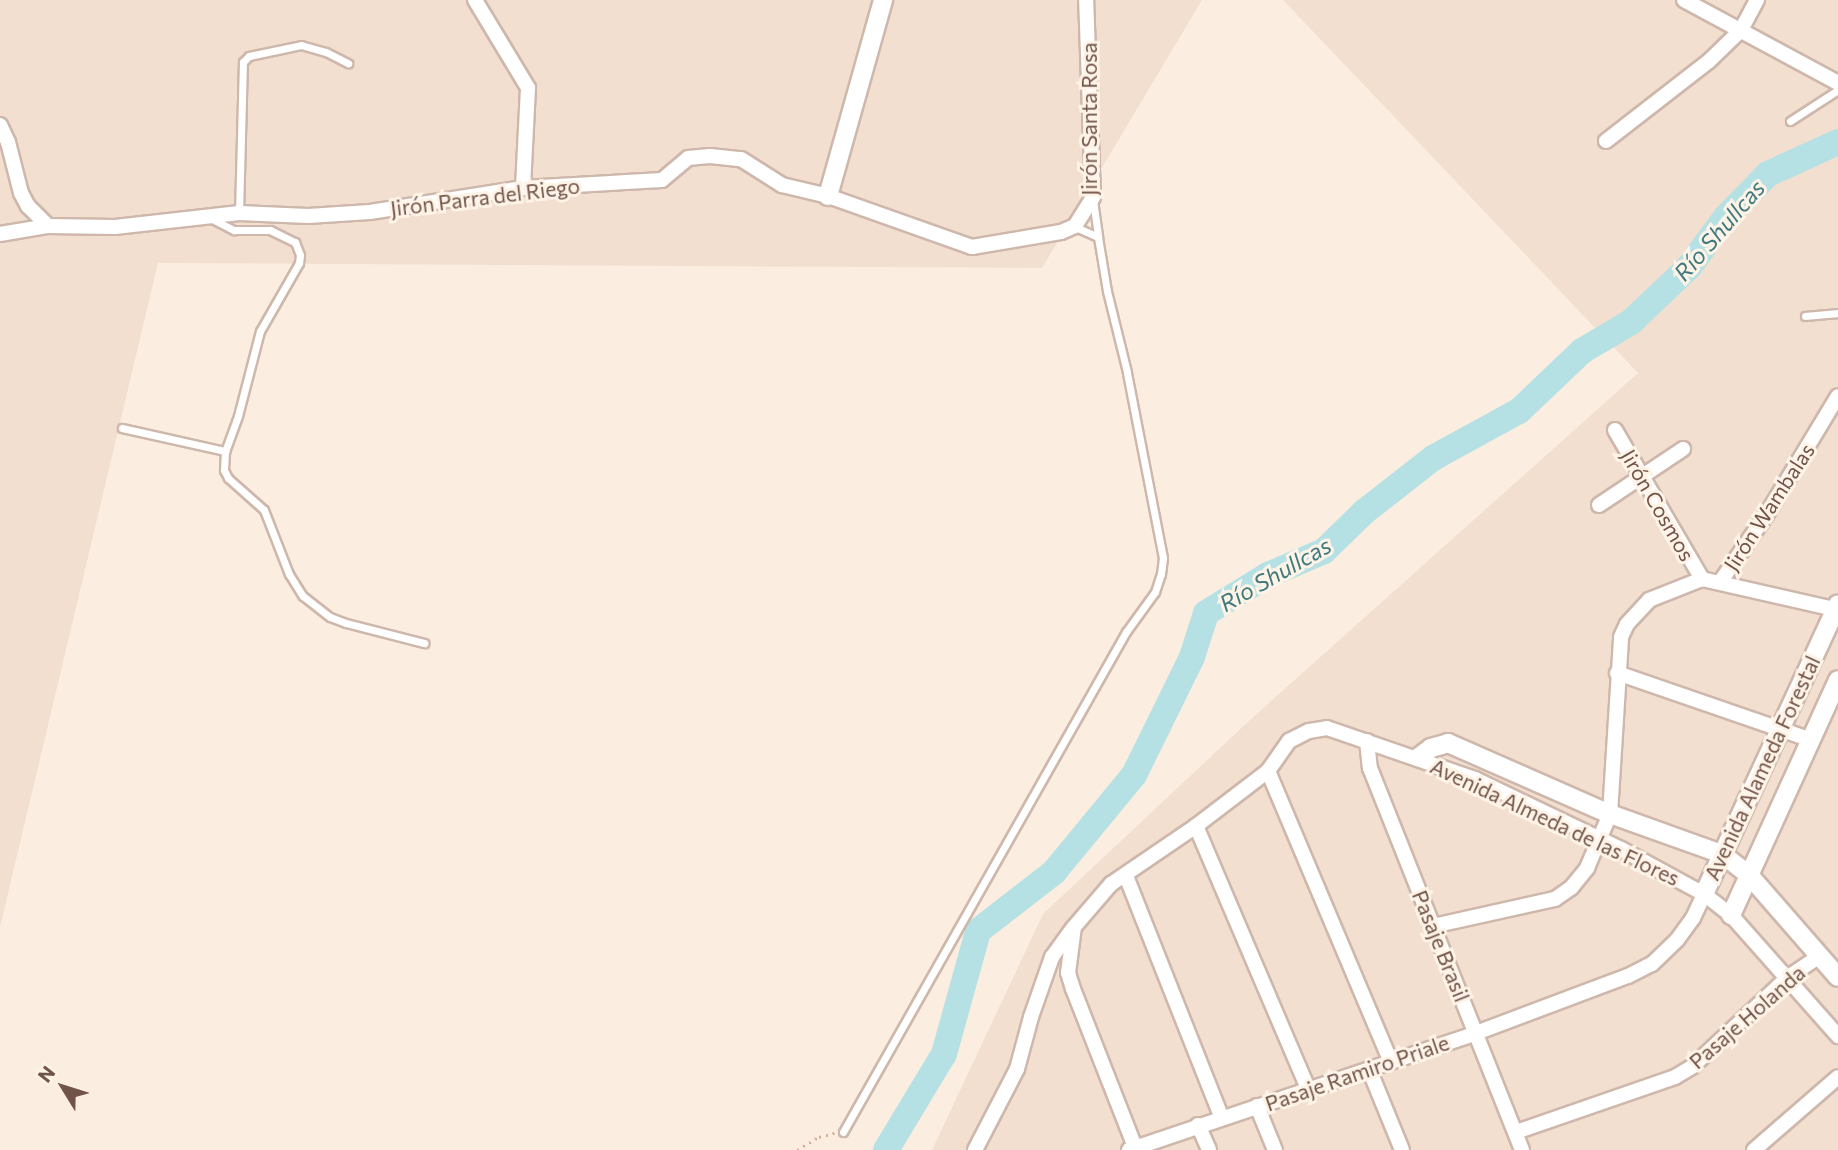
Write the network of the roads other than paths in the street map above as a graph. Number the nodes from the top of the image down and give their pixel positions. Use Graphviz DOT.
graph roads {
  1 [pos="475,0"];
  2 [pos="883,0"];
  3 [pos="1086,0"];
  4 [pos="1684,0"];
  5 [pos="1757,0"];
  6 [pos="1741,30"];
  7 [pos="348,64"];
  8 [pos="1838,83"];
  9 [pos="1838,90"];
  10 [pos="1790,121"];
  11 [pos="0,125"];
  12 [pos="1606,141"];
  13 [pos="523,188"];
  14 [pos="828,195"];
  15 [pos="1093,197"];
  16 [pos="239,214"];
  17 [pos="211,218"];
  18 [pos="48,226"];
  19 [pos="1075,226"];
  20 [pos="0,234"];
  21 [pos="1098,237"];
  22 [pos="1838,313"];
  23 [pos="1805,316"];
  24 [pos="1838,396"];
  25 [pos="122,428"];
  26 [pos="1615,430"];
  27 [pos="1683,449"];
  28 [pos="225,451"];
  29 [pos="1641,475"];
  30 [pos="1599,505"];
  31 [pos="1702,579"];
  32 [pos="1721,581"];
  33 [pos="1837,608"];
  34 [pos="424,643"];
  35 [pos="1617,673"];
  36 [pos="1838,680"];
  37 [pos="1780,729"];
  38 [pos="1809,739"];
  39 [pos="1367,741"];
  40 [pos="1419,757"];
  41 [pos="1268,771"];
  42 [pos="1610,814"];
  43 [pos="1196,826"];
  44 [pos="1600,838"];
  45 [pos="1722,854"];
  46 [pos="1749,874"];
  47 [pos="1126,876"];
  48 [pos="1704,894"];
  49 [pos="1731,915"];
  50 [pos="1433,926"];
  51 [pos="1074,927"];
  52 [pos="1819,956"];
  53 [pos="1838,977"];
  54 [pos="1787,978"];
  55 [pos="1476,1033"];
  56 [pos="1838,1036"];
  57 [pos="1390,1060"];
  58 [pos="1369,1069"];
  59 [pos="1838,1077"];
  60 [pos="1308,1089"];
  61 [pos="1257,1106"];
  62 [pos="1221,1116"];
  63 [pos="1198,1125"];
  64 [pos="843,1132"];
  65 [pos="1516,1132"];
  66 [pos="1132,1148"];
  67 [pos="975,1150"];
  68 [pos="1209,1150"];
  69 [pos="1276,1150"];
  70 [pos="1402,1150"];
  71 [pos="1522,1150"];
  72 [pos="1754,1150"];
  1 -- 13 [label="street"];
  2 -- 14 [label="street"];
  3 -- 15 [label="street, Jirón Santa Rosa"];
  4 -- 6 [label="street"];
  5 -- 6 [label="street"];
  6 -- 8 [label="street"];
  6 -- 12 [label="street"];
  7 -- 16 [label="lane"];
  9 -- 10 [label="lane"];
  11 -- 18 [label="street"];
  13 -- 14 [label="street, Jirón Parra del Riego"];
  13 -- 16 [label="street, Jirón Parra del Riego"];
  14 -- 19 [label="street, Jirón Santa Rosa"];
  15 -- 19 [label="street, Jirón Santa Rosa"];
  15 -- 21 [label="lane"];
  16 -- 17 [label="street, Jirón Parra del Riego"];
  17 -- 18 [label="street, Jirón Parra del Riego"];
  17 -- 28 [label="lane"];
  18 -- 20 [label="street, Jirón Parra del Riego"];
  19 -- 21 [label="lane"];
  21 -- 64 [label="lane"];
  22 -- 23 [label="lane"];
  24 -- 32 [label="street, Jirón Wambalas"];
  25 -- 28 [label="lane"];
  26 -- 29 [label="street, Jirón Cosmos"];
  27 -- 29 [label="street"];
  28 -- 34 [label="lane"];
  29 -- 30 [label="street"];
  29 -- 31 [label="street, Jirón Cosmos"];
  31 -- 32 [label="street"];
  31 -- 35 [label="street"];
  32 -- 33 [label="street"];
  33 -- 37 [label="street, Avenida Alameda Forestal"];
  35 -- 37 [label="street"];
  35 -- 42 [label="street"];
  36 -- 38 [label="street, Avenida Alameda Forestal"];
  37 -- 38 [label="street"];
  37 -- 45 [label="street, Avenida Alameda Forestal"];
  38 -- 46 [label="street, Avenida Alameda Forestal"];
  39 -- 40 [label="street, Avenida Almeda de las Flores"];
  39 -- 41 [label="street, Avenida Almeda de las Flores"];
  39 -- 50 [label="street, Pasaje Brasil"];
  40 -- 42 [label="street, Avenida Almeda de las Flores"];
  40 -- 44 [label="street, Avenida Almeda de las Flores"];
  41 -- 43 [label="street"];
  41 -- 57 [label="street"];
  42 -- 44 [label="street"];
  42 -- 45 [label="street, Avenida Almeda de las Flores"];
  43 -- 47 [label="street"];
  43 -- 60 [label="street"];
  44 -- 48 [label="street, Avenida Almeda de las Flores"];
  44 -- 50 [label="street"];
  45 -- 46 [label="street, Avenida Almeda de las Flores"];
  45 -- 48 [label="street, Avenida Alameda Forestal"];
  46 -- 49 [label="street, Avenida Alameda Forestal"];
  46 -- 52 [label="street, Avenida Almeda de las Flores"];
  47 -- 51 [label="street"];
  47 -- 62 [label="street"];
  48 -- 49 [label="street, Avenida Almeda de las Flores"];
  48 -- 55 [label="street, Pasaje Ramiro Priale"];
  49 -- 54 [label="street, Avenida Almeda de las Flores"];
  50 -- 55 [label="street, Pasaje Brasil"];
  51 -- 66 [label="street, Pasaje Ramiro Priale"];
  51 -- 67 [label="street"];
  52 -- 53 [label="street, Avenida Almeda de las Flores"];
  52 -- 54 [label="street, Pasaje Holanda"];
  54 -- 56 [label="street, Avenida Almeda de las Flores"];
  54 -- 65 [label="street, Pasaje Holanda"];
  55 -- 57 [label="street, Pasaje Ramiro Priale"];
  55 -- 65 [label="street, Pasaje Brasil"];
  57 -- 58 [label="street, Pasaje Ramiro Priale"];
  58 -- 60 [label="street, Pasaje Ramiro Priale"];
  58 -- 70 [label="street"];
  59 -- 72 [label="street"];
  60 -- 61 [label="street, Pasaje Ramiro Priale"];
  61 -- 62 [label="street, Pasaje Ramiro Priale"];
  61 -- 69 [label="street"];
  62 -- 63 [label="street, Pasaje Ramiro Priale"];
  63 -- 66 [label="street, Pasaje Ramiro Priale"];
  63 -- 68 [label="street"];
  65 -- 71 [label="street, Pasaje Brasil"];
}
